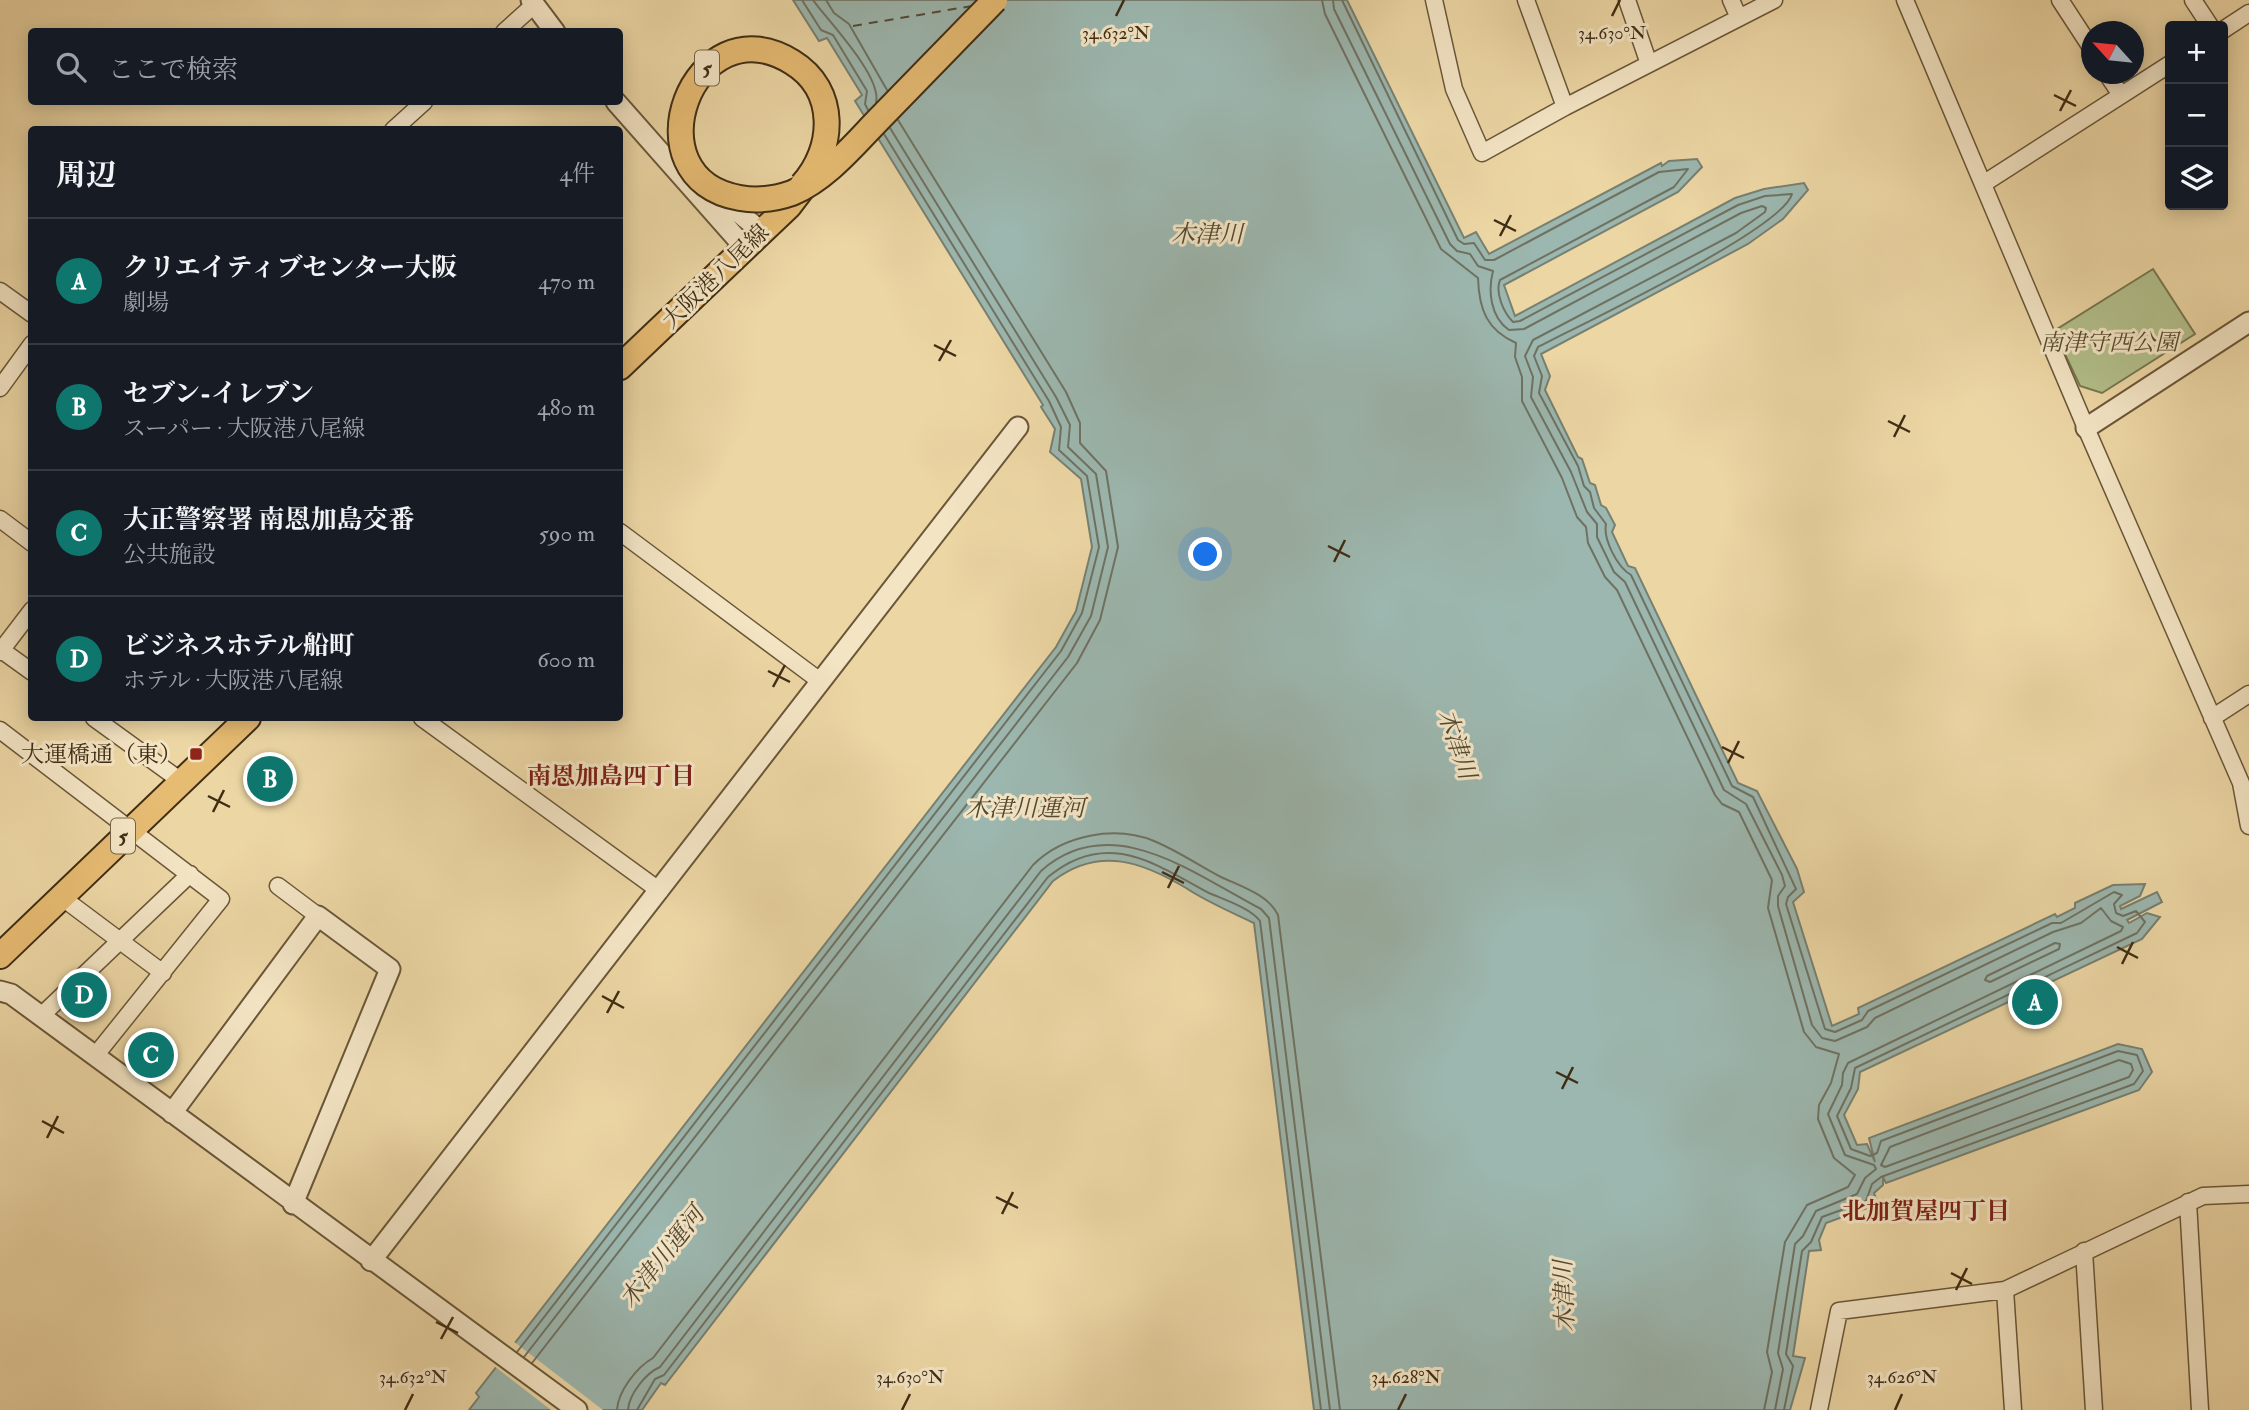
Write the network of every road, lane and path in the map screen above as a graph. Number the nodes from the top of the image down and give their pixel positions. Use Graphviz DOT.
graph roads {
  1 [pos="995,0"];
  2 [pos="1434,0"];
  3 [pos="1526,0"];
  4 [pos="1628,0"];
  5 [pos="1731,0"];
  6 [pos="1774,0"];
  7 [pos="1905,0"];
  8 [pos="2060,0"];
  9 [pos="2193,0"];
  10 [pos="533,2"];
  11 [pos="2249,13"];
  12 [pos="1739,18"];
  13 [pos="2207,21"];
  14 [pos="2228,27"];
  15 [pos="508,28"];
  16 [pos="552,28"];
  17 [pos="2081,33"];
  18 [pos="1649,64"];
  19 [pos="2165,67"];
  20 [pos="2114,84"];
  21 [pos="2121,95"];
  22 [pos="421,105"];
  23 [pos="619,105"];
  24 [pos="1565,107"];
  25 [pos="397,126"];
  26 [pos="1983,184"];
  27 [pos="753,240"];
  28 [pos="0,291"];
  29 [pos="28,311"];
  30 [pos="2249,322"];
  31 [pos="26,364"];
  32 [pos="623,364"];
  33 [pos="0,388"];
  34 [pos="1018,427"];
  35 [pos="2086,428"];
  36 [pos="0,519"];
  37 [pos="623,535"];
  38 [pos="28,540"];
  39 [pos="28,615"];
  40 [pos="1,650"];
  41 [pos="28,669"];
  42 [pos="820,681"];
  43 [pos="2249,694"];
  44 [pos="2212,718"];
  45 [pos="98,721"];
  46 [pos="245,721"];
  47 [pos="426,721"];
  48 [pos="0,730"];
  49 [pos="181,781"];
  50 [pos="2249,826"];
  51 [pos="131,828"];
  52 [pos="190,874"];
  53 [pos="278,886"];
  54 [pos="660,891"];
  55 [pos="60,896"];
  56 [pos="318,916"];
  57 [pos="120,941"];
  58 [pos="0,956"];
  59 [pos="163,973"];
  60 [pos="0,991"];
  61 [pos="41,1016"];
  62 [pos="96,1056"];
  63 [pos="172,1113"];
  64 [pos="2249,1194"];
  65 [pos="2188,1202"];
  66 [pos="293,1204"];
  67 [pos="2084,1251"];
  68 [pos="371,1261"];
  69 [pos="2005,1290"];
  70 [pos="577,1410"];
  71 [pos="1819,1410"];
  72 [pos="2014,1410"];
  73 [pos="2094,1410"];
  74 [pos="2200,1410"];
  1 -- 27 [label="main road, 大阪港八尾線 / 5, bridge"];
  2 -- 24 [label="street"];
  3 -- 24 [label="street"];
  4 -- 18 [label="street"];
  5 -- 12 [label="street"];
  6 -- 12 [label="street"];
  7 -- 26 [label="street"];
  8 -- 17 [label="street"];
  9 -- 13 [label="street"];
  10 -- 15 [label="street"];
  10 -- 16 [label="street"];
  11 -- 14 [label="street"];
  12 -- 18 [label="street"];
  18 -- 24 [label="street"];
  19 -- 21 [label="street"];
  20 -- 21 [label="street"];
  21 -- 26 [label="street"];
  22 -- 25 [label="street"];
  23 -- 27 [label="street"];
  26 -- 35 [label="street"];
  27 -- 32 [label="main road, 大阪港八尾線 / 5"];
  28 -- 29 [label="street"];
  30 -- 35 [label="street"];
  31 -- 33 [label="street"];
  34 -- 42 [label="street"];
  35 -- 44 [label="street"];
  36 -- 38 [label="street"];
  37 -- 42 [label="street"];
  39 -- 40 [label="street"];
  40 -- 41 [label="street"];
  42 -- 54 [label="street"];
  43 -- 44 [label="street"];
  44 -- 50 [label="street"];
  45 -- 49 [label="street"];
  46 -- 49 [label="main road, 5"];
  47 -- 54 [label="street"];
  48 -- 51 [label="street"];
  49 -- 51 [label="main road, 5"];
  51 -- 52 [label="street"];
  51 -- 55 [label="main road, 5"];
  52 -- 57 [label="street"];
  52 -- 59 [label="street"];
  53 -- 56 [label="street"];
  54 -- 68 [label="street"];
  55 -- 57 [label="street"];
  55 -- 58 [label="main road, 5"];
  56 -- 63 [label="street"];
  56 -- 66 [label="street"];
  57 -- 59 [label="street"];
  57 -- 61 [label="street"];
  59 -- 62 [label="street"];
  60 -- 61 [label="street"];
  61 -- 62 [label="street"];
  62 -- 63 [label="street"];
  63 -- 66 [label="street"];
  64 -- 65 [label="street"];
  65 -- 67 [label="street"];
  65 -- 74 [label="street"];
  66 -- 68 [label="street"];
  67 -- 69 [label="street"];
  67 -- 73 [label="street"];
  68 -- 70 [label="street"];
  69 -- 71 [label="street"];
  69 -- 72 [label="street"];
}
